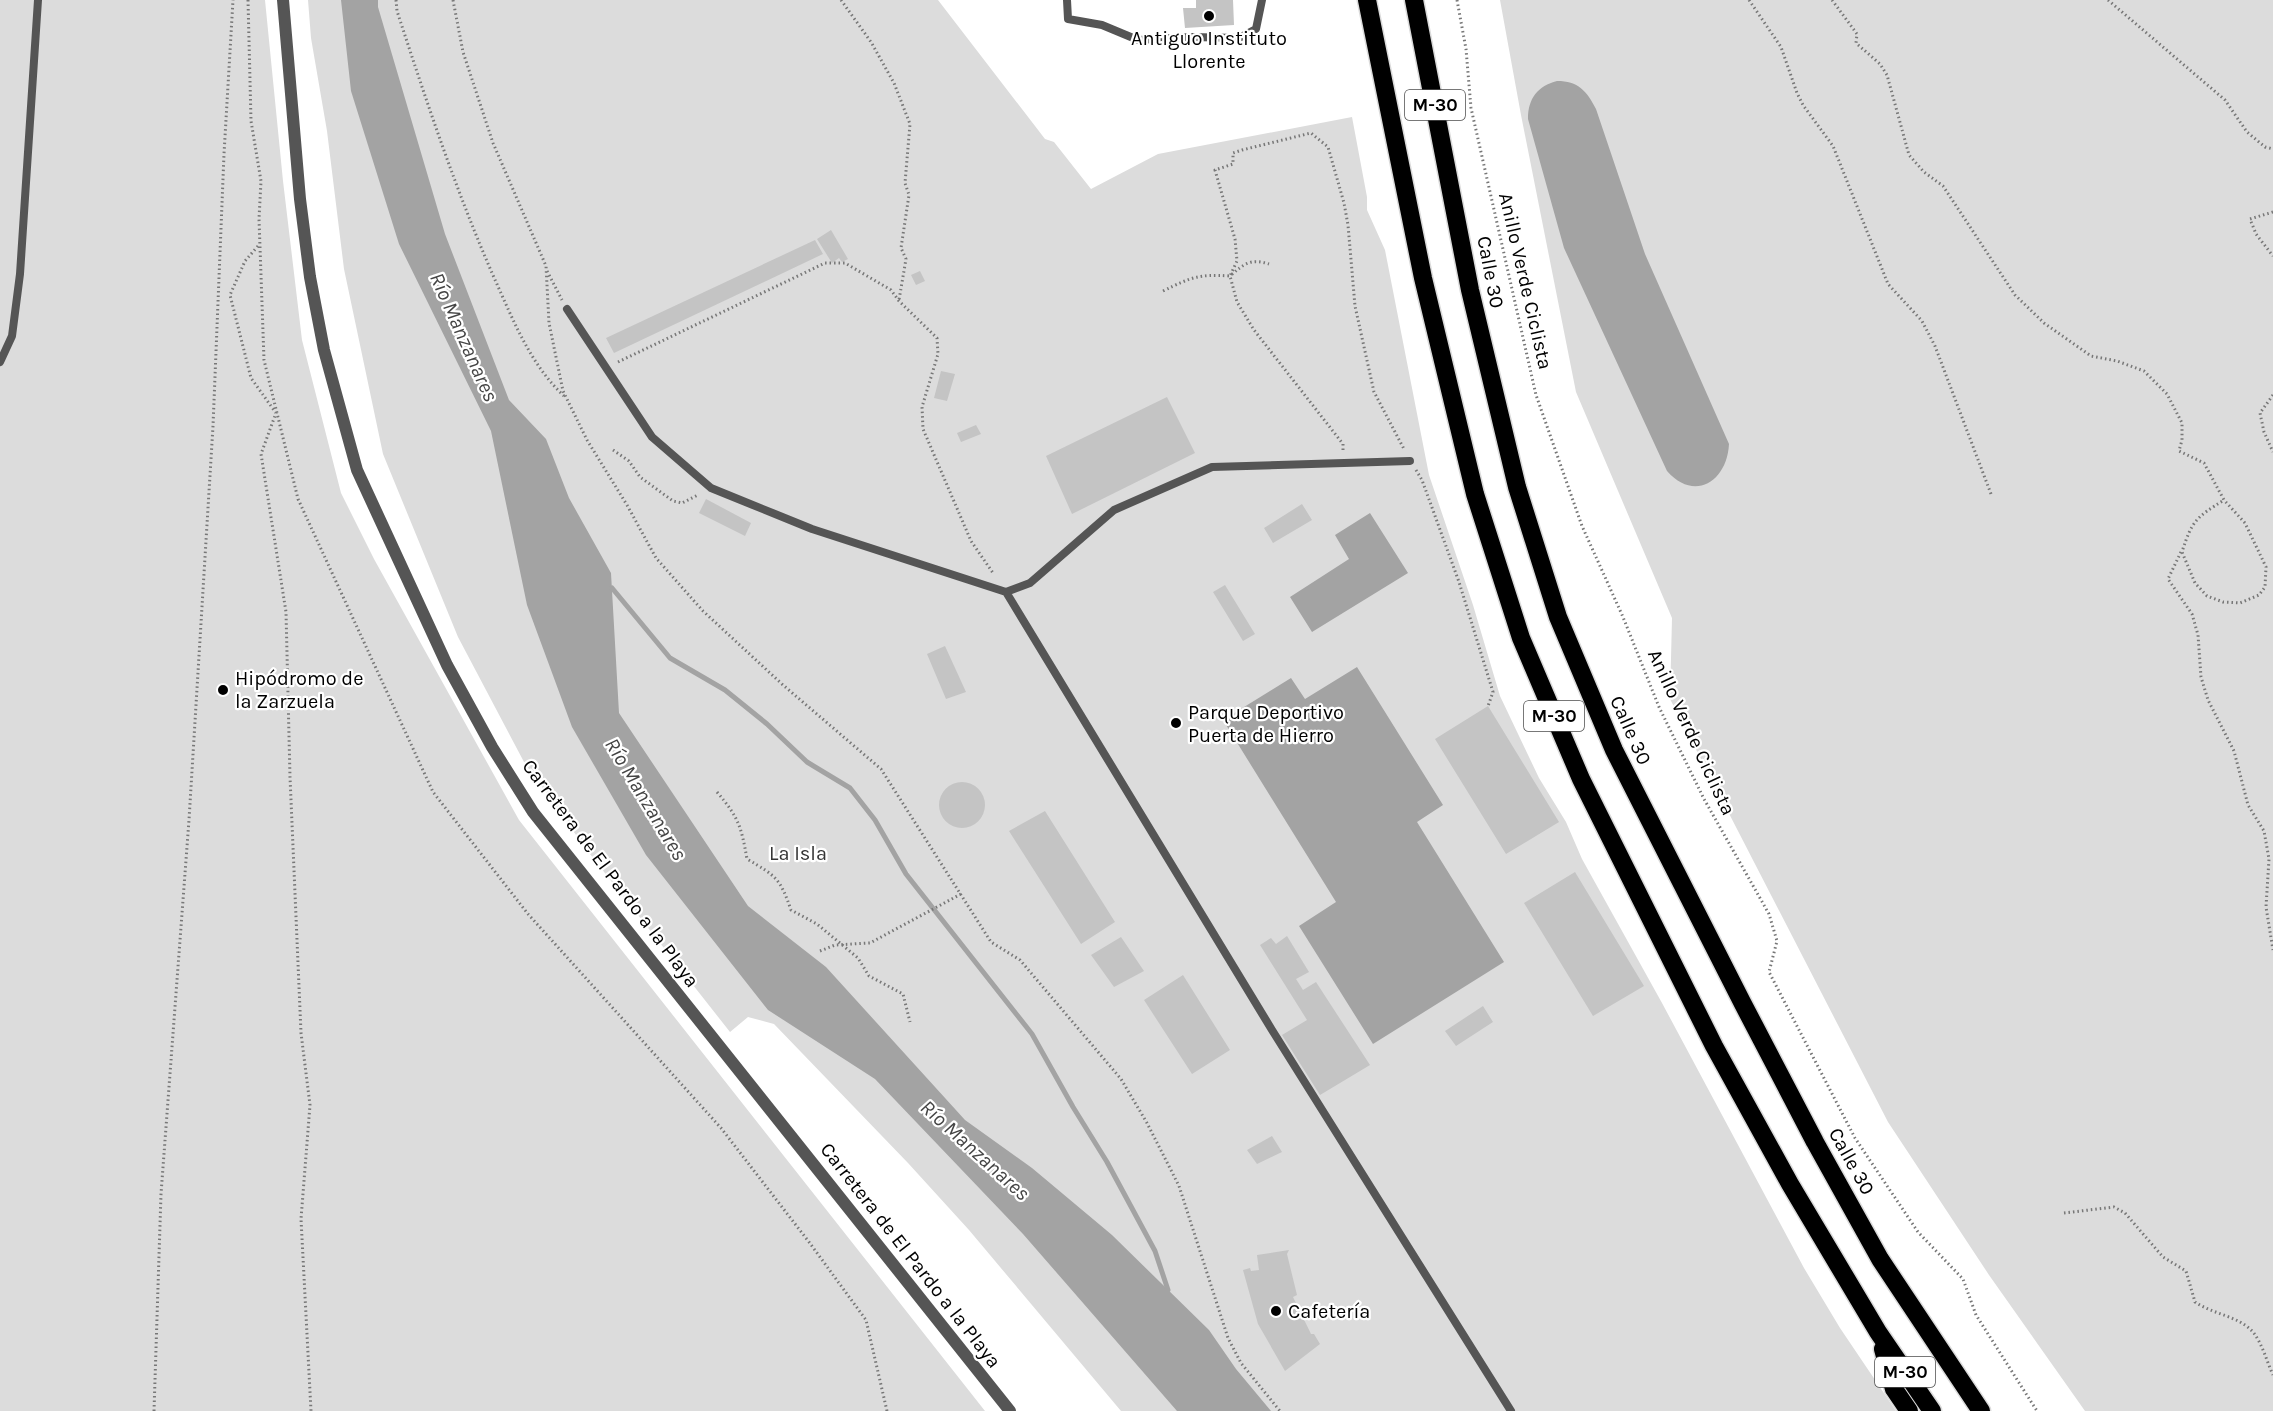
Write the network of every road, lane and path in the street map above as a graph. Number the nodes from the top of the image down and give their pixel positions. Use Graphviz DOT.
graph roads {
  1 [pos="38,0"];
  2 [pos="233,0"];
  3 [pos="283,0"];
  4 [pos="396,0"];
  5 [pos="453,0"];
  6 [pos="841,0"];
  7 [pos="1067,0"];
  8 [pos="1262,0"];
  9 [pos="1367,0"];
  10 [pos="1414,0"];
  11 [pos="1421,0"];
  12 [pos="1457,0"];
  13 [pos="1749,0"];
  14 [pos="1832,0"];
  15 [pos="2108,0"];
  16 [pos="1420,33"];
  17 [pos="2273,149"];
  18 [pos="2273,212"];
  19 [pos="259,245"];
  20 [pos="2273,256"];
  21 [pos="1269,264"];
  22 [pos="546,268"];
  23 [pos="1230,276"];
  24 [pos="1164,291"];
  25 [pos="899,301"];
  26 [pos="567,309"];
  27 [pos="0,362"];
  28 [pos="618,362"];
  29 [pos="2273,395"];
  30 [pos="565,397"];
  31 [pos="613,450"];
  32 [pos="2273,452"];
  33 [pos="1410,461"];
  34 [pos="1345,463"];
  35 [pos="711,488"];
  36 [pos="1991,494"];
  37 [pos="2224,500"];
  38 [pos="2182,552"];
  39 [pos="1006,592"];
  40 [pos="1488,706"];
  41 [pos="717,792"];
  42 [pos="961,894"];
  43 [pos="840,944"];
  44 [pos="2273,950"];
  45 [pos="820,951"];
  46 [pos="910,1022"];
  47 [pos="2064,1213"];
  48 [pos="1878,1332"];
  49 [pos="2273,1375"];
  50 [pos="154,1411"];
  51 [pos="312,1411"];
  52 [pos="1010,1411"];
  53 [pos="1280,1411"];
  54 [pos="1511,1411"];
  55 [pos="1909,1411"];
  56 [pos="1932,1411"];
  57 [pos="1981,1411"];
  58 [pos="2037,1411"];
  1 -- 27 [label="lane"];
  2 -- 50 [label="path"];
  3 -- 52 [label="street, Carretera de El Pardo a la Playa"];
  4 -- 30 [label="path"];
  5 -- 22 [label="path"];
  6 -- 25 [label="path"];
  7 -- 8 [label="lane"];
  9 -- 48 [label="highway, M-30"];
  10 -- 16 [label="highway, Calle 30 / M-30"];
  11 -- 16 [label="highway"];
  12 -- 58 [label="path, Anillo Verde Ciclista"];
  13 -- 36 [label="path"];
  14 -- 37 [label="path"];
  15 -- 17 [label="path"];
  16 -- 57 [label="highway, Calle 30 / M-30"];
  18 -- 20 [label="path"];
  19 -- 51 [label="path"];
  21 -- 23 [label="path"];
  22 -- 26 [label="path"];
  22 -- 30 [label="path"];
  23 -- 24 [label="path"];
  23 -- 33 [label="path"];
  23 -- 34 [label="path"];
  25 -- 28 [label="path"];
  25 -- 39 [label="path"];
  26 -- 35 [label="lane"];
  29 -- 32 [label="path"];
  30 -- 42 [label="path"];
  31 -- 35 [label="path"];
  33 -- 34 [label="lane"];
  33 -- 40 [label="path"];
  34 -- 39 [label="lane"];
  35 -- 39 [label="lane"];
  37 -- 38 [label="path"];
  37 -- 38 [label="path"];
  38 -- 44 [label="path"];
  39 -- 54 [label="lane"];
  41 -- 43 [label="path"];
  42 -- 43 [label="path"];
  42 -- 53 [label="path"];
  43 -- 45 [label="path"];
  43 -- 46 [label="path"];
  47 -- 49 [label="path"];
  48 -- 55 [label="highway"];
  48 -- 56 [label="highway, M-30"];
}
